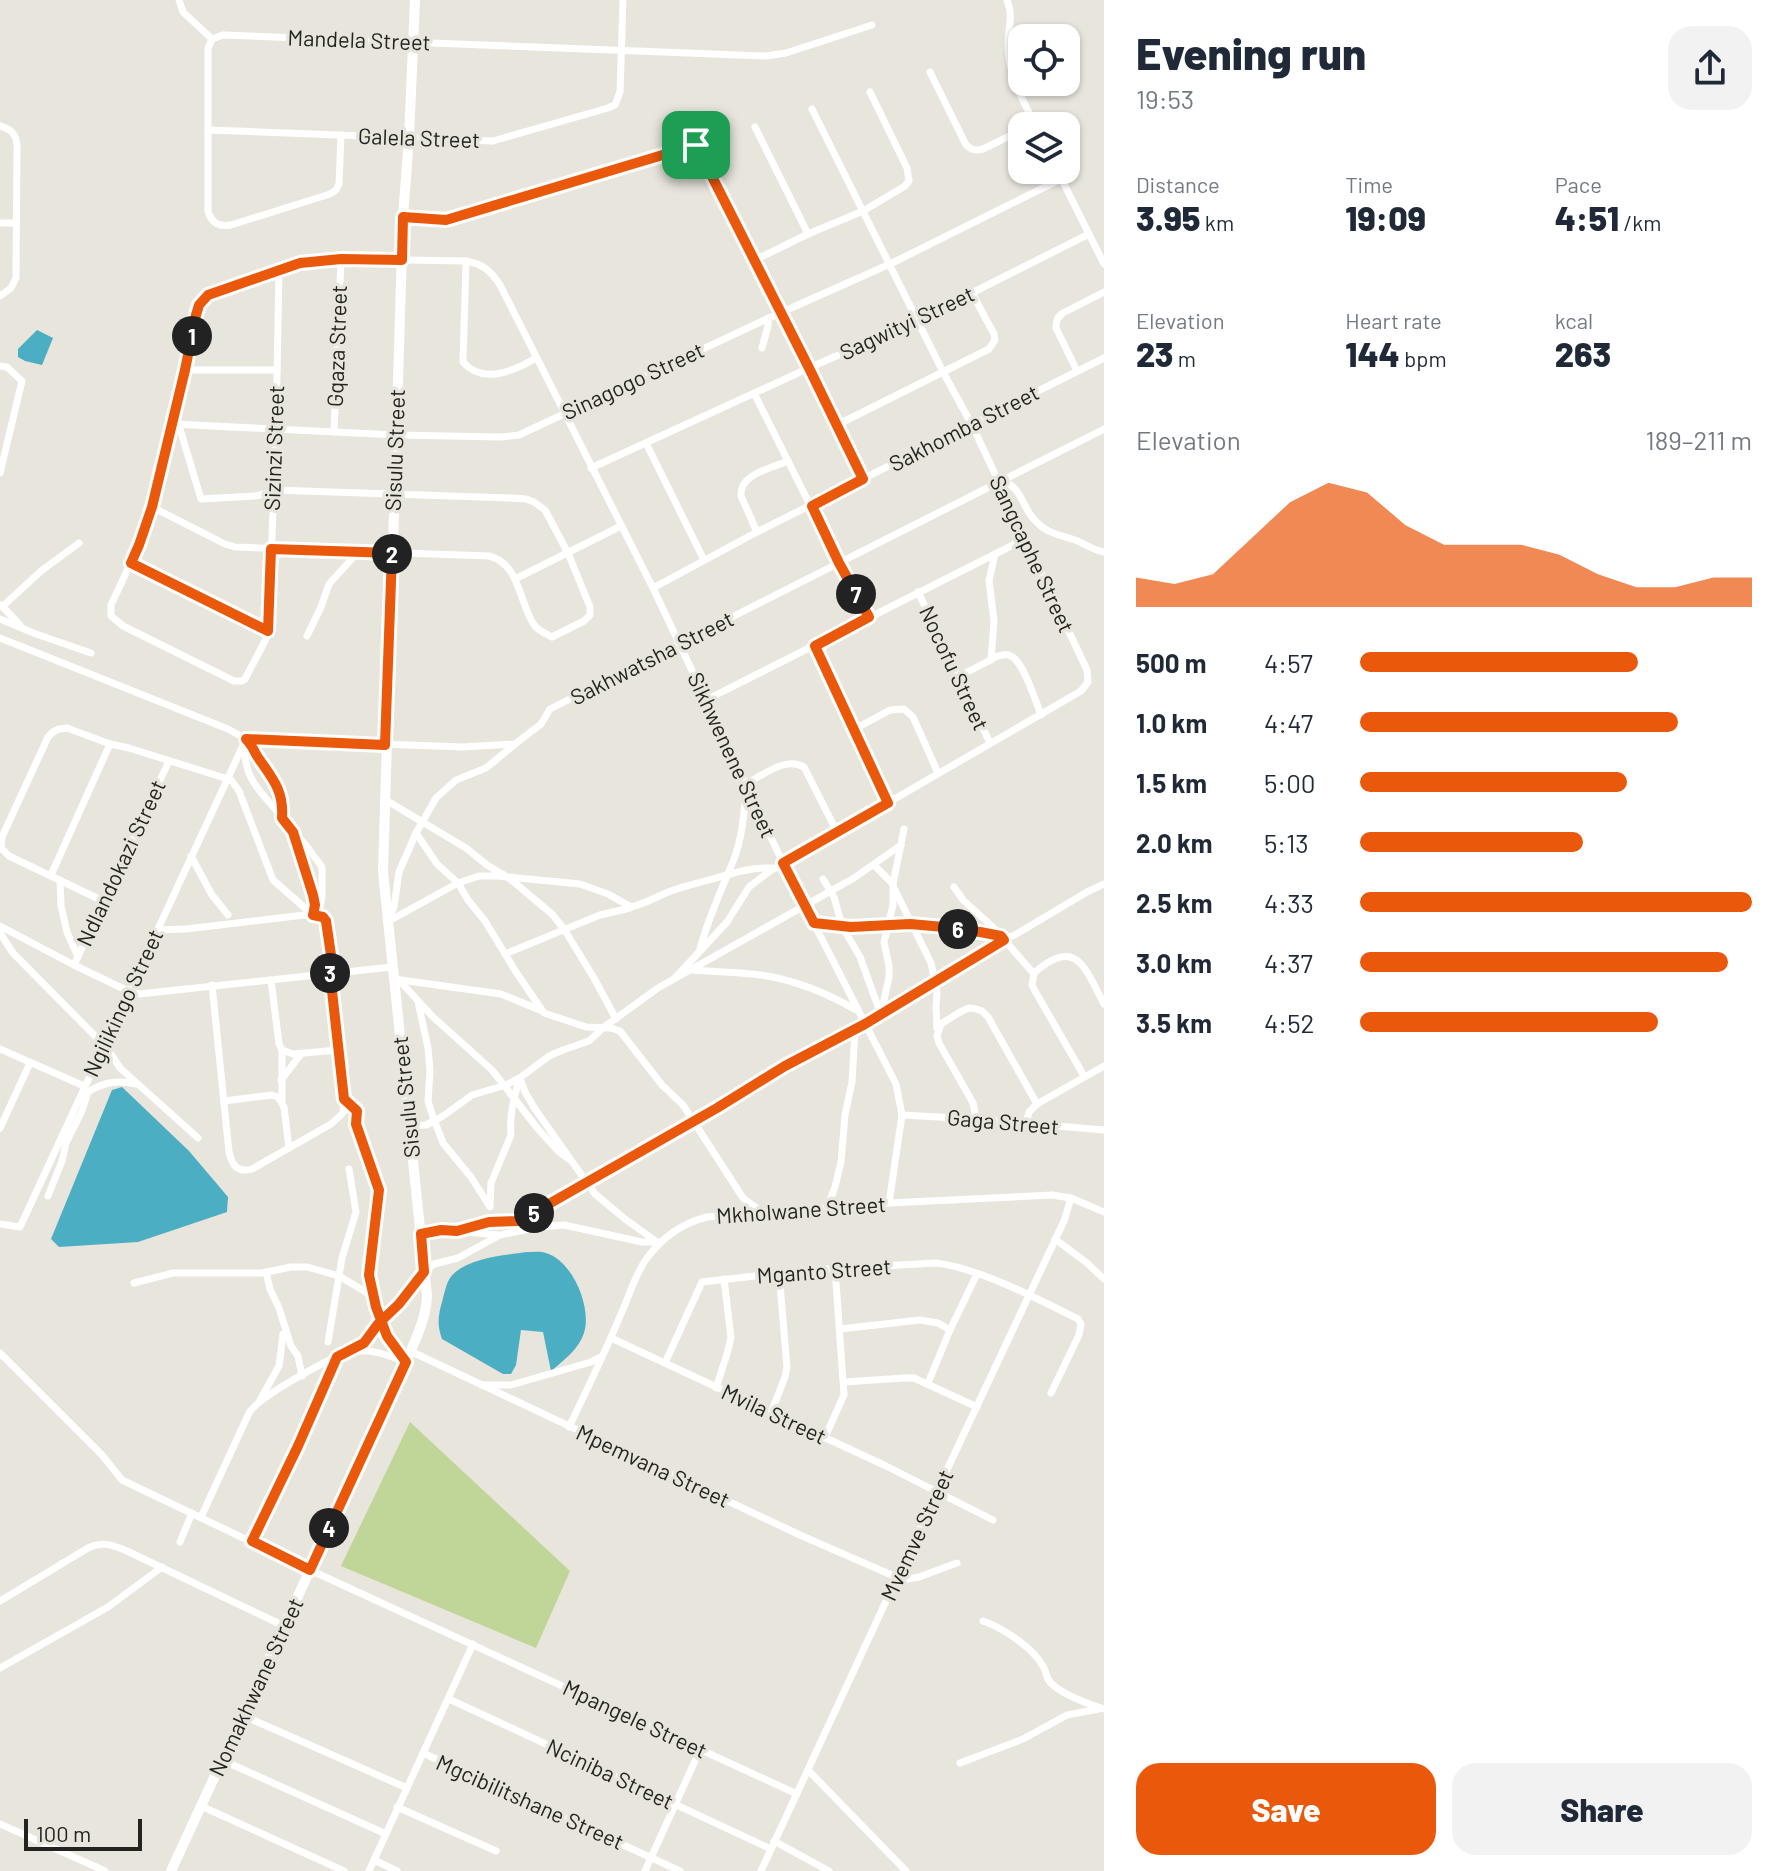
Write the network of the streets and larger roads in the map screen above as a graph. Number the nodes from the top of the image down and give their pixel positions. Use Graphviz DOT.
graph roads {
  1 [pos="179,0"];
  2 [pos="415,0"];
  3 [pos="623,0"];
  4 [pos="1007,0"];
  5 [pos="872,25"];
  6 [pos="212,39"];
  7 [pos="413,42"];
  8 [pos="621,51"];
  9 [pos="930,72"];
  10 [pos="870,92"];
  11 [pos="812,109"];
  12 [pos="1027,112"];
  13 [pos="0,126"];
  14 [pos="755,127"];
  15 [pos="208,130"];
  16 [pos="341,135"];
  17 [pos="409,137"];
  18 [pos="1008,137"];
  19 [pos="1051,184"];
  20 [pos="1064,184"];
  21 [pos="863,211"];
  22 [pos="403,217"];
  23 [pos="0,223"];
  24 [pos="16,223"];
  25 [pos="808,234"];
  26 [pos="1089,234"];
  27 [pos="341,259"];
  28 [pos="402,260"];
  29 [pos="755,260"];
  30 [pos="466,261"];
  31 [pos="890,264"];
  32 [pos="1104,264"];
  33 [pos="279,270"];
  34 [pos="1104,292"];
  35 [pos="972,293"];
  36 [pos="0,296"];
  37 [pos="780,313"];
  38 [pos="768,318"];
  39 [pos="918,320"];
  40 [pos="762,348"];
  41 [pos="536,358"];
  42 [pos="1104,358"];
  43 [pos="0,366"];
  44 [pos="809,368"];
  45 [pos="185,370"];
  46 [pos="277,370"];
  47 [pos="1077,371"];
  48 [pos="943,372"];
  49 [pos="754,393"];
  50 [pos="564,413"];
  51 [pos="837,425"];
  52 [pos="972,425"];
  53 [pos="176,427"];
  54 [pos="276,428"];
  55 [pos="1104,429"];
  56 [pos="334,432"];
  57 [pos="396,435"];
  58 [pos="646,443"];
  59 [pos="788,461"];
  60 [pos="591,468"];
  61 [pos="0,473"];
  62 [pos="863,479"];
  63 [pos="1000,482"];
  64 [pos="273,491"];
  65 [pos="394,495"];
  66 [pos="812,506"];
  67 [pos="152,507"];
  68 [pos="621,526"];
  69 [pos="757,532"];
  70 [pos="1025,539"];
  71 [pos="79,543"];
  72 [pos="271,549"];
  73 [pos="358,552"];
  74 [pos="1104,552"];
  75 [pos="392,553"];
  76 [pos="568,553"];
  77 [pos="995,554"];
  78 [pos="704,560"];
  79 [pos="131,563"];
  80 [pos="839,563"];
  81 [pos="515,579"];
  82 [pos="653,588"];
  83 [pos="918,592"];
  84 [pos="1,605"];
  85 [pos="869,617"];
  86 [pos="0,619"];
  87 [pos="24,629"];
  88 [pos="268,631"];
  89 [pos="307,636"];
  90 [pos="0,638"];
  91 [pos="680,644"];
  92 [pos="815,646"];
  93 [pos="91,653"];
  94 [pos="991,660"];
  95 [pos="958,677"];
  96 [pos="706,700"];
  97 [pos="1041,715"];
  98 [pos="853,730"];
  99 [pos="246,739"];
  100 [pos="990,743"];
  101 [pos="110,744"];
  102 [pos="515,744"];
  103 [pos="385,745"];
  104 [pos="169,761"];
  105 [pos="938,773"];
  106 [pos="226,780"];
  107 [pos="746,784"];
  108 [pos="384,799"];
  109 [pos="888,803"];
  110 [pos="282,818"];
  111 [pos="423,822"];
  112 [pos="904,829"];
  113 [pos="293,832"];
  114 [pos="837,832"];
  115 [pos="416,833"];
  116 [pos="901,845"];
  117 [pos="1,851"];
  118 [pos="191,856"];
  119 [pos="783,863"];
  120 [pos="874,865"];
  121 [pos="774,868"];
  122 [pos="51,875"];
  123 [pos="726,875"];
  124 [pos="509,878"];
  125 [pos="823,879"];
  126 [pos="60,880"];
  127 [pos="458,883"];
  128 [pos="1104,884"];
  129 [pos="893,885"];
  130 [pos="954,887"];
  131 [pos="831,890"];
  132 [pos="103,901"];
  133 [pos="804,904"];
  134 [pos="631,907"];
  135 [pos="228,915"];
  136 [pos="313,915"];
  137 [pos="387,922"];
  138 [pos="814,923"];
  139 [pos="888,925"];
  140 [pos="911,925"];
  141 [pos="0,926"];
  142 [pos="842,926"];
  143 [pos="564,929"];
  144 [pos="156,930"];
  145 [pos="0,933"];
  146 [pos="1002,938"];
  147 [pos="505,954"];
  148 [pos="698,954"];
  149 [pos="76,961"];
  150 [pos="691,970"];
  151 [pos="330,973"];
  152 [pos="394,973"];
  153 [pos="1034,974"];
  154 [pos="675,978"];
  155 [pos="271,980"];
  156 [pos="935,982"];
  157 [pos="212,985"];
  158 [pos="128,991"];
  159 [pos="418,1002"];
  160 [pos="1104,1004"];
  161 [pos="542,1010"];
  162 [pos="858,1011"];
  163 [pos="881,1014"];
  164 [pos="616,1019"];
  165 [pos="865,1024"];
  166 [pos="604,1027"];
  167 [pos="855,1030"];
  168 [pos="937,1030"];
  169 [pos="104,1044"];
  170 [pos="0,1049"];
  171 [pos="282,1050"];
  172 [pos="338,1050"];
  173 [pos="301,1054"];
  174 [pos="30,1063"];
  175 [pos="1104,1066"];
  176 [pos="1084,1076"];
  177 [pos="520,1078"];
  178 [pos="281,1080"];
  179 [pos="138,1084"];
  180 [pos="504,1085"];
  181 [pos="84,1086"];
  182 [pos="344,1099"];
  183 [pos="513,1099"];
  184 [pos="224,1101"];
  185 [pos="282,1101"];
  186 [pos="1037,1104"];
  187 [pos="902,1115"];
  188 [pos="976,1119"];
  189 [pos="694,1120"];
  190 [pos="434,1121"];
  191 [pos="1026,1124"];
  192 [pos="409,1126"];
  193 [pos="0,1128"];
  194 [pos="1104,1130"];
  195 [pos="198,1138"];
  196 [pos="289,1148"];
  197 [pos="570,1160"];
  198 [pos="349,1169"];
  199 [pos="587,1183"];
  200 [pos="48,1196"];
  201 [pos="743,1198"];
  202 [pos="1071,1198"];
  203 [pos="889,1203"];
  204 [pos="827,1208"];
  205 [pos="762,1212"];
  206 [pos="1104,1212"];
  207 [pos="735,1214"];
  208 [pos="0,1224"];
  209 [pos="457,1231"];
  210 [pos="421,1234"];
  211 [pos="500,1235"];
  212 [pos="1055,1239"];
  213 [pos="659,1243"];
  214 [pos="835,1268"];
  215 [pos="266,1272"];
  216 [pos="424,1272"];
  217 [pos="779,1273"];
  218 [pos="977,1274"];
  219 [pos="339,1276"];
  220 [pos="724,1279"];
  221 [pos="1104,1279"];
  222 [pos="134,1283"];
  223 [pos="1030,1295"];
  224 [pos="374,1297"];
  225 [pos="382,1320"];
  226 [pos="283,1321"];
  227 [pos="840,1329"];
  228 [pos="950,1330"];
  229 [pos="611,1338"];
  230 [pos="328,1342"];
  231 [pos="350,1352"];
  232 [pos="0,1353"];
  233 [pos="603,1355"];
  234 [pos="408,1356"];
  235 [pos="337,1357"];
  236 [pos="665,1363"];
  237 [pos="302,1376"];
  238 [pos="844,1382"];
  239 [pos="928,1383"];
  240 [pos="482,1385"];
  241 [pos="716,1388"];
  242 [pos="1051,1393"];
  243 [pos="259,1402"];
  244 [pos="977,1407"];
  245 [pos="771,1413"];
  246 [pos="569,1427"];
  247 [pos="825,1437"];
  248 [pos="937,1491"];
  249 [pos="192,1513"];
  250 [pos="201,1517"];
  251 [pos="993,1520"];
  252 [pos="252,1541"];
  253 [pos="180,1542"];
  254 [pos="957,1563"];
  255 [pos="162,1567"];
  256 [pos="310,1570"];
  257 [pos="900,1579"];
  258 [pos="0,1601"];
  259 [pos="983,1621"];
  260 [pos="284,1626"];
  261 [pos="473,1644"];
  262 [pos="0,1668"];
  263 [pos="449,1699"];
  264 [pos="1102,1709"];
  265 [pos="242,1715"];
  266 [pos="700,1750"];
  267 [pos="423,1753"];
  268 [pos="222,1760"];
  269 [pos="960,1763"];
  270 [pos="808,1770"];
  271 [pos="407,1788"];
  272 [pos="797,1794"];
  273 [pos="676,1805"];
  274 [pos="201,1806"];
  275 [pos="397,1807"];
  276 [pos="0,1824"];
  277 [pos="386,1834"];
  278 [pos="772,1845"];
  279 [pos="496,1851"];
  280 [pos="651,1857"];
  281 [pos="374,1860"];
  282 [pos="105,1871"];
  283 [pos="171,1871"];
  284 [pos="344,1871"];
  285 [pos="369,1871"];
  286 [pos="397,1871"];
  287 [pos="645,1871"];
  288 [pos="680,1871"];
  289 [pos="761,1871"];
  290 [pos="829,1871"];
  291 [pos="906,1871"];
  1 -- 6 [label="street"];
  2 -- 7 [label="street, Sisulu Street"];
  3 -- 8 [label="street, Galela Street"];
  4 -- 12 [label="street"];
  5 -- 8 [label="street, Mandela Street"];
  6 -- 7 [label="street, Mandela Street"];
  6 -- 15 [label="street"];
  7 -- 8 [label="street, Mandela Street"];
  7 -- 17 [label="street, Sisulu Street"];
  8 -- 17 [label="street, Galela Street"];
  9 -- 18 [label="street"];
  10 -- 21 [label="street"];
  11 -- 21 [label="street, Sangcaphe Street"];
  13 -- 24 [label="street"];
  14 -- 25 [label="street"];
  15 -- 16 [label="street, Galela Street"];
  15 -- 16 [label="street"];
  16 -- 17 [label="street, Galela Street"];
  17 -- 22 [label="street, Sisulu Street"];
  19 -- 31 [label="street, Sinagogo Street"];
  20 -- 26 [label="street"];
  21 -- 25 [label="street"];
  21 -- 31 [label="street, Sangcaphe Street"];
  22 -- 28 [label="street, Sisulu Street"];
  22 -- 29 [label="street"];
  23 -- 24 [label="street"];
  24 -- 36 [label="street"];
  25 -- 29 [label="street"];
  26 -- 32 [label="street"];
  26 -- 35 [label="street, Sagwityi Street"];
  27 -- 28 [label="street, Sizinzi Street"];
  27 -- 33 [label="street, Sizinzi Street"];
  27 -- 56 [label="street, Gqaza Street"];
  28 -- 30 [label="street"];
  28 -- 57 [label="street, Sisulu Street"];
  29 -- 37 [label="street"];
  30 -- 41 [label="street, Sikhwenene Street"];
  30 -- 41 [label="street"];
  31 -- 37 [label="street, Sinagogo Street"];
  31 -- 39 [label="street, Sangcaphe Street"];
  33 -- 45 [label="street, Sizinzi Street"];
  33 -- 46 [label="street, Sizinzi Street"];
  34 -- 47 [label="street"];
  35 -- 39 [label="street, Sagwityi Street"];
  35 -- 48 [label="street"];
  37 -- 38 [label="street, Sinagogo Street"];
  37 -- 44 [label="street"];
  38 -- 40 [label="street"];
  38 -- 50 [label="street, Sinagogo Street"];
  39 -- 44 [label="street, Sagwityi Street"];
  39 -- 48 [label="street, Sangcaphe Street"];
  41 -- 50 [label="street, Sikhwenene Street"];
  42 -- 47 [label="street, Sakhomba Street"];
  43 -- 61 [label="street"];
  44 -- 49 [label="street, Sagwityi Street"];
  44 -- 51 [label="street"];
  45 -- 46 [label="street"];
  45 -- 53 [label="street, Sizinzi Street"];
  46 -- 54 [label="street, Sizinzi Street"];
  47 -- 52 [label="street, Sakhomba Street"];
  48 -- 51 [label="street"];
  48 -- 52 [label="street, Sangcaphe Street"];
  49 -- 58 [label="street, Sagwityi Street"];
  49 -- 59 [label="street"];
  50 -- 57 [label="street, Sinagogo Street"];
  50 -- 60 [label="street, Sikhwenene Street"];
  51 -- 62 [label="street"];
  52 -- 62 [label="street, Sakhomba Street"];
  52 -- 63 [label="street, Sangcaphe Street"];
  53 -- 54 [label="street, Sinagogo Street"];
  53 -- 64 [label="street"];
  53 -- 67 [label="street, Sizinzi Street"];
  54 -- 56 [label="street, Sinagogo Street"];
  54 -- 64 [label="street, Sizinzi Street"];
  55 -- 63 [label="street, Sakhwatsha Street"];
  56 -- 57 [label="street, Sinagogo Street"];
  57 -- 65 [label="street, Sisulu Street"];
  58 -- 60 [label="street, Sagwityi Street"];
  58 -- 78 [label="street"];
  59 -- 66 [label="street"];
  59 -- 69 [label="street"];
  60 -- 68 [label="street, Sikhwenene Street"];
  62 -- 66 [label="street, Sakhomba Street"];
  63 -- 70 [label="street, Sangcaphe Street"];
  63 -- 74 [label="street"];
  63 -- 80 [label="street, Sakhwatsha Street"];
  64 -- 65 [label="street"];
  64 -- 72 [label="street, Sizinzi Street"];
  65 -- 75 [label="street, Sisulu Street"];
  65 -- 76 [label="street"];
  66 -- 69 [label="street, Sakhomba Street"];
  66 -- 80 [label="street"];
  67 -- 72 [label="street"];
  67 -- 79 [label="street, Sizinzi Street"];
  68 -- 76 [label="street"];
  68 -- 82 [label="street, Sikhwenene Street"];
  69 -- 78 [label="street, Sakhomba Street"];
  70 -- 77 [label="street"];
  70 -- 97 [label="street, Sangcaphe Street"];
  71 -- 84 [label="street"];
  72 -- 73 [label="street"];
  72 -- 88 [label="street, Sizinzi Street"];
  73 -- 75 [label="street"];
  73 -- 89 [label="street"];
  75 -- 81 [label="street"];
  75 -- 103 [label="street, Sisulu Street"];
  76 -- 81 [label="street"];
  76 -- 81 [label="street"];
  77 -- 83 [label="street"];
  77 -- 94 [label="street"];
  78 -- 82 [label="street, Sakhomba Street"];
  79 -- 88 [label="street"];
  79 -- 88 [label="street, Sizinzi Street"];
  80 -- 85 [label="street"];
  80 -- 91 [label="street, Sakhwatsha Street"];
  82 -- 91 [label="street, Sikhwenene Street"];
  83 -- 85 [label="street"];
  83 -- 95 [label="street, Nocofu Street"];
  84 -- 87 [label="street"];
  85 -- 92 [label="street"];
  86 -- 87 [label="street"];
  87 -- 93 [label="street"];
  90 -- 99 [label="street"];
  91 -- 96 [label="street, Sikhwenene Street"];
  91 -- 102 [label="street, Sakhwatsha Street"];
  92 -- 96 [label="street"];
  92 -- 98 [label="street"];
  94 -- 95 [label="street"];
  94 -- 97 [label="street"];
  95 -- 100 [label="street, Nocofu Street"];
  96 -- 107 [label="street, Sikhwenene Street"];
  97 -- 100 [label="street, Sangcaphe Street"];
  98 -- 105 [label="street"];
  98 -- 109 [label="street"];
  99 -- 103 [label="street"];
  99 -- 106 [label="street, Ngilikingo Street"];
  99 -- 110 [label="street"];
  99 -- 110 [label="street"];
  100 -- 105 [label="street, Sangcaphe Street"];
  101 -- 104 [label="street"];
  101 -- 117 [label="street"];
  101 -- 122 [label="street"];
  102 -- 103 [label="street"];
  102 -- 111 [label="street, Sakhwatsha Street"];
  103 -- 108 [label="street, Sisulu Street"];
  104 -- 106 [label="street"];
  104 -- 132 [label="street, Ndlandokazi Street"];
  105 -- 109 [label="street, Sangcaphe Street"];
  106 -- 118 [label="street, Ngilikingo Street"];
  106 -- 136 [label="street"];
  107 -- 114 [label="street"];
  107 -- 119 [label="street, Sikhwenene Street"];
  107 -- 123 [label="street"];
  108 -- 111 [label="street"];
  108 -- 137 [label="street, Sisulu Street"];
  109 -- 114 [label="street, Sangcaphe Street"];
  110 -- 113 [label="street"];
  111 -- 115 [label="street, Sakhwatsha Street"];
  111 -- 124 [label="street"];
  112 -- 116 [label="street"];
  113 -- 136 [label="street"];
  113 -- 136 [label="street"];
  114 -- 119 [label="street, Sangcaphe Street"];
  115 -- 127 [label="street"];
  115 -- 137 [label="street, Sakhwatsha Street"];
  116 -- 120 [label="street"];
  116 -- 129 [label="street"];
  117 -- 122 [label="street"];
  118 -- 135 [label="street"];
  118 -- 144 [label="street, Ngilikingo Street"];
  119 -- 121 [label="street, Sangcaphe Street"];
  119 -- 133 [label="street, Sikhwenene Street"];
  120 -- 129 [label="street"];
  120 -- 131 [label="street"];
  121 -- 123 [label="street"];
  121 -- 148 [label="street"];
  122 -- 126 [label="street"];
  123 -- 134 [label="street"];
  123 -- 148 [label="street"];
  124 -- 127 [label="street"];
  124 -- 134 [label="street"];
  124 -- 143 [label="street"];
  125 -- 131 [label="street"];
  126 -- 132 [label="street"];
  126 -- 149 [label="street"];
  127 -- 137 [label="street"];
  127 -- 147 [label="street"];
  128 -- 146 [label="street"];
  129 -- 139 [label="street"];
  129 -- 140 [label="street"];
  130 -- 146 [label="street"];
  131 -- 133 [label="street"];
  131 -- 142 [label="street"];
  132 -- 149 [label="street, Ndlandokazi Street"];
  133 -- 138 [label="street, Sikhwenene Street"];
  133 -- 150 [label="street"];
  134 -- 143 [label="street"];
  136 -- 144 [label="street"];
  136 -- 151 [label="street"];
  137 -- 152 [label="street, Sisulu Street"];
  138 -- 142 [label="street"];
  138 -- 162 [label="street, Sikhwenene Street"];
  139 -- 140 [label="street"];
  139 -- 142 [label="street"];
  139 -- 163 [label="street"];
  140 -- 146 [label="street"];
  140 -- 156 [label="street"];
  141 -- 149 [label="street"];
  142 -- 163 [label="street"];
  143 -- 147 [label="street"];
  143 -- 164 [label="street"];
  144 -- 158 [label="street, Ngilikingo Street"];
  145 -- 169 [label="street"];
  146 -- 153 [label="street"];
  146 -- 156 [label="street"];
  147 -- 161 [label="street"];
  148 -- 154 [label="street"];
  149 -- 158 [label="street"];
  150 -- 154 [label="street"];
  150 -- 162 [label="street"];
  151 -- 152 [label="street"];
  151 -- 155 [label="street"];
  151 -- 172 [label="street"];
  152 -- 159 [label="street"];
  152 -- 161 [label="street"];
  152 -- 192 [label="street, Sisulu Street"];
  153 -- 160 [label="street"];
  153 -- 176 [label="street"];
  154 -- 164 [label="street"];
  155 -- 157 [label="street"];
  155 -- 171 [label="street"];
  156 -- 163 [label="street"];
  156 -- 168 [label="street"];
  157 -- 158 [label="street"];
  157 -- 184 [label="street"];
  158 -- 169 [label="street, Ngilikingo Street"];
  159 -- 180 [label="street"];
  159 -- 190 [label="street"];
  161 -- 166 [label="street"];
  162 -- 165 [label="street, Sikhwenene Street"];
  163 -- 165 [label="street"];
  164 -- 166 [label="street"];
  165 -- 167 [label="street"];
  165 -- 187 [label="street, Sikhwenene Street"];
  166 -- 177 [label="street"];
  166 -- 189 [label="street"];
  167 -- 189 [label="street"];
  167 -- 204 [label="street"];
  168 -- 186 [label="street"];
  168 -- 188 [label="street"];
  169 -- 179 [label="street"];
  169 -- 181 [label="street, Ngilikingo Street"];
  170 -- 174 [label="street"];
  171 -- 173 [label="street"];
  171 -- 178 [label="street"];
  172 -- 173 [label="street"];
  172 -- 182 [label="street"];
  173 -- 178 [label="street"];
  174 -- 181 [label="street"];
  174 -- 193 [label="street"];
  175 -- 176 [label="street"];
  176 -- 186 [label="street"];
  177 -- 180 [label="street"];
  177 -- 183 [label="street"];
  177 -- 197 [label="street"];
  178 -- 185 [label="street"];
  179 -- 195 [label="street"];
  179 -- 200 [label="street"];
  180 -- 183 [label="street"];
  180 -- 190 [label="street"];
  181 -- 208 [label="street, Ngilikingo Street"];
  182 -- 196 [label="street"];
  182 -- 224 [label="street"];
  183 -- 190 [label="street"];
  183 -- 197 [label="street"];
  184 -- 185 [label="street"];
  184 -- 196 [label="street"];
  185 -- 196 [label="street"];
  186 -- 191 [label="street"];
  187 -- 188 [label="street, Gaga Street"];
  187 -- 203 [label="street, Sikhwenene Street"];
  188 -- 191 [label="street, Gaga Street"];
  189 -- 199 [label="street"];
  189 -- 201 [label="street"];
  190 -- 192 [label="street"];
  191 -- 194 [label="street, Gaga Street"];
  192 -- 210 [label="street, Sisulu Street"];
  197 -- 199 [label="street"];
  198 -- 219 [label="street"];
  199 -- 209 [label="street"];
  199 -- 213 [label="street"];
  201 -- 205 [label="street"];
  201 -- 207 [label="street"];
  202 -- 203 [label="street, Mkholwane Street"];
  202 -- 206 [label="street, Mkholwane Street"];
  202 -- 212 [label="street, Mvemve Street"];
  203 -- 204 [label="street, Mkholwane Street"];
  204 -- 205 [label="street, Mkholwane Street"];
  205 -- 207 [label="street, Mkholwane Street"];
  207 -- 213 [label="street, Mkholwane Street"];
  209 -- 210 [label="street"];
  209 -- 211 [label="street"];
  210 -- 216 [label="street, Nomakhwane Street"];
  211 -- 213 [label="street"];
  211 -- 216 [label="street"];
  212 -- 221 [label="street"];
  212 -- 223 [label="street, Mvemve Street"];
  213 -- 229 [label="street, Mkholwane Street"];
  214 -- 217 [label="street, Mganto Street"];
  214 -- 218 [label="street, Mganto Street"];
  214 -- 227 [label="street"];
  215 -- 219 [label="street"];
  215 -- 222 [label="street"];
  215 -- 226 [label="street"];
  216 -- 225 [label="street"];
  216 -- 234 [label="street, Nomakhwane Street"];
  217 -- 220 [label="street, Mganto Street"];
  217 -- 245 [label="street"];
  218 -- 223 [label="street, Mganto Street"];
  218 -- 228 [label="street"];
  219 -- 224 [label="street"];
  219 -- 230 [label="street"];
  220 -- 236 [label="street, Mganto Street"];
  220 -- 241 [label="street"];
  223 -- 242 [label="street, Mganto Street"];
  223 -- 244 [label="street, Mvemve Street"];
  224 -- 225 [label="street"];
  225 -- 231 [label="street"];
  225 -- 234 [label="street"];
  226 -- 237 [label="street"];
  226 -- 243 [label="street"];
  227 -- 228 [label="street"];
  227 -- 238 [label="street"];
  228 -- 239 [label="street"];
  229 -- 233 [label="street, Mkholwane Street"];
  229 -- 236 [label="street, Mvila Street"];
  231 -- 234 [label="street, Mpemvana Street"];
  231 -- 235 [label="street"];
  232 -- 249 [label="street, Mpangele Street"];
  233 -- 240 [label="street"];
  233 -- 246 [label="street, Mkholwane Street"];
  234 -- 240 [label="street, Mpemvana Street"];
  234 -- 256 [label="street, Nomakhwane Street"];
  235 -- 237 [label="street"];
  235 -- 252 [label="street"];
  236 -- 241 [label="street, Mvila Street"];
  237 -- 243 [label="street"];
  238 -- 239 [label="street"];
  238 -- 247 [label="street"];
  239 -- 244 [label="street"];
  240 -- 246 [label="street, Mpemvana Street"];
  241 -- 245 [label="street, Mvila Street"];
  243 -- 250 [label="street"];
  244 -- 248 [label="street, Mvemve Street"];
  245 -- 247 [label="street, Mvila Street"];
  246 -- 257 [label="street, Mpemvana Street"];
  247 -- 248 [label="street, Mvila Street"];
  248 -- 251 [label="street, Mvila Street"];
  248 -- 257 [label="street, Mvemve Street"];
  249 -- 250 [label="street, Mpangele Street"];
  249 -- 253 [label="street"];
  250 -- 252 [label="street, Mpangele Street"];
  252 -- 256 [label="street, Mpangele Street"];
  254 -- 257 [label="street"];
  255 -- 258 [label="street"];
  255 -- 260 [label="street"];
  255 -- 262 [label="street"];
  256 -- 260 [label="street, Nomakhwane Street"];
  256 -- 261 [label="street, Mpangele Street"];
  257 -- 270 [label="street, Mvemve Street"];
  259 -- 264 [label="street"];
  260 -- 265 [label="street, Nomakhwane Street"];
  261 -- 263 [label="street"];
  261 -- 266 [label="street, Mpangele Street"];
  263 -- 267 [label="street"];
  263 -- 273 [label="street, Nciniba Street"];
  264 -- 269 [label="street"];
  265 -- 268 [label="street, Nomakhwane Street"];
  265 -- 271 [label="street"];
  266 -- 272 [label="street, Mpangele Street"];
  266 -- 273 [label="street"];
  267 -- 271 [label="street"];
  267 -- 280 [label="street, Mgcibilitshane Street"];
  268 -- 274 [label="street, Nomakhwane Street"];
  268 -- 277 [label="street"];
  270 -- 272 [label="street, Mvemve Street"];
  270 -- 291 [label="street"];
  271 -- 275 [label="street"];
  272 -- 278 [label="street, Mvemve Street"];
  273 -- 278 [label="street, Nciniba Street"];
  273 -- 280 [label="street"];
  274 -- 283 [label="street, Nomakhwane Street"];
  274 -- 284 [label="street"];
  275 -- 277 [label="street"];
  275 -- 279 [label="street"];
  276 -- 282 [label="street"];
  277 -- 281 [label="street"];
  278 -- 289 [label="street, Mvemve Street"];
  278 -- 290 [label="street, Nciniba Street"];
  280 -- 287 [label="street"];
  280 -- 288 [label="street, Mgcibilitshane Street"];
  281 -- 285 [label="street"];
  281 -- 286 [label="street"];
}
